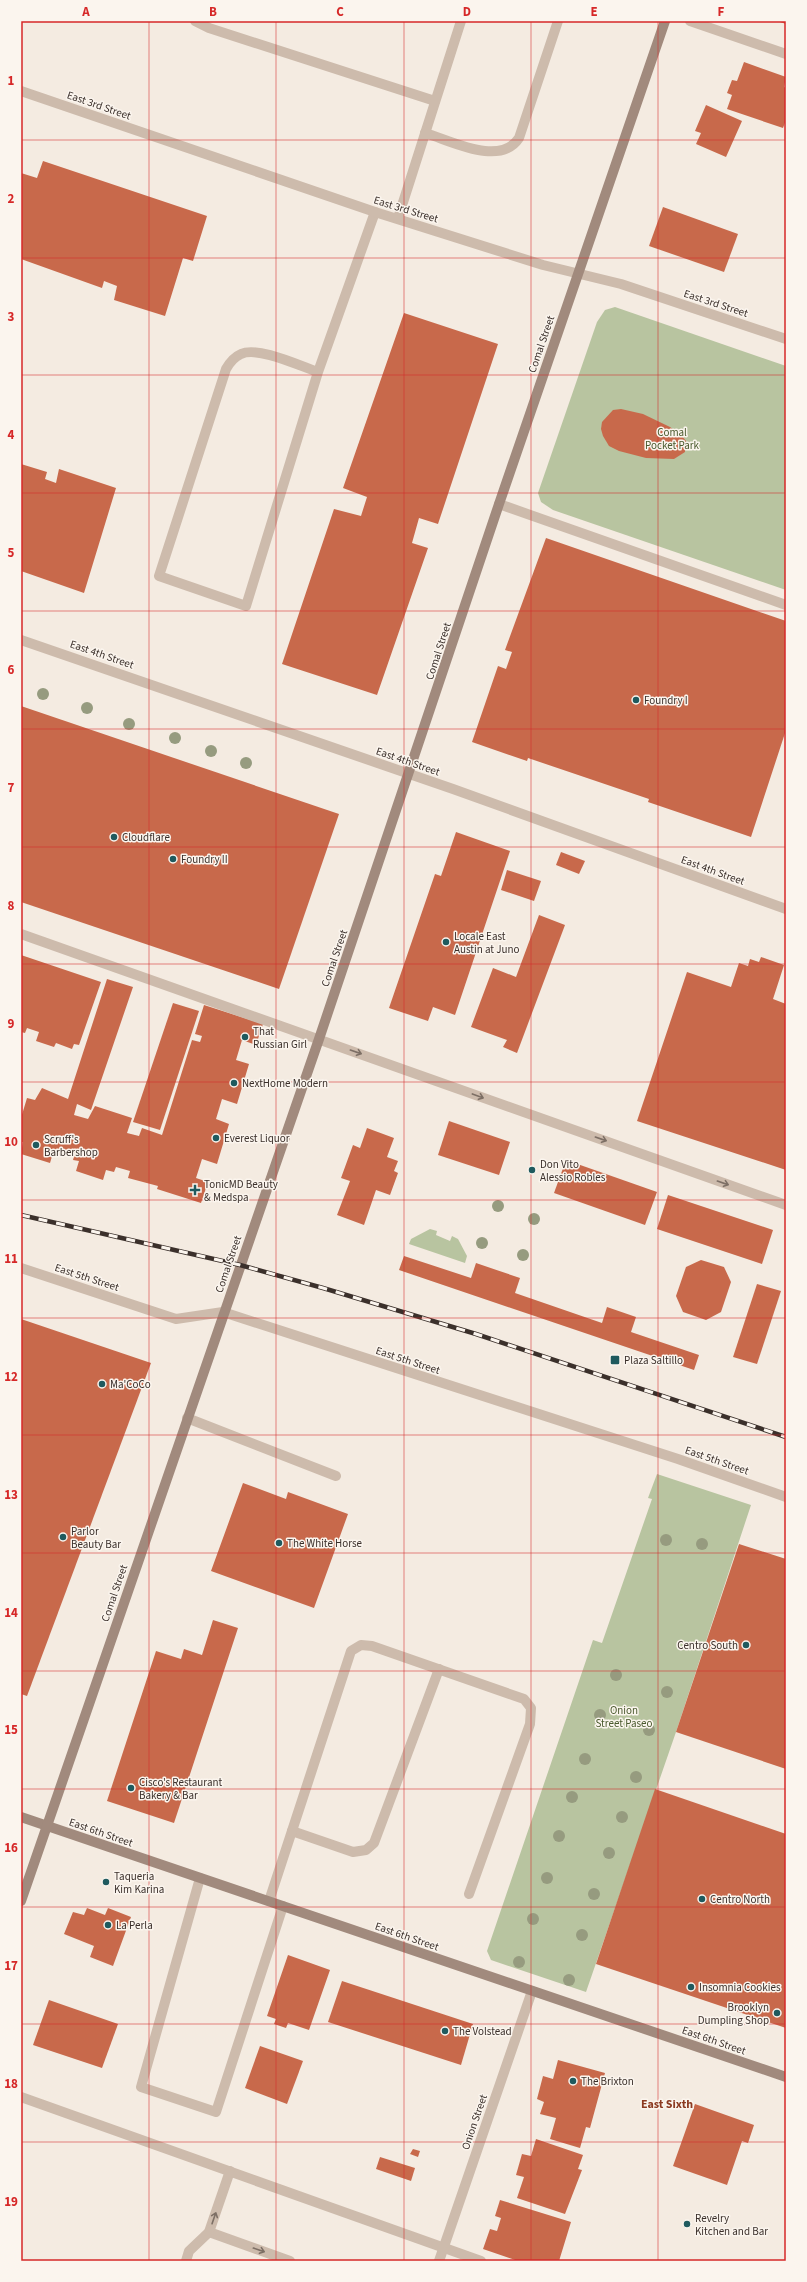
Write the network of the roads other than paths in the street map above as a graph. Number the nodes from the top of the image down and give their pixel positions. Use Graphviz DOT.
graph roads {
  1 [pos="195,21"];
  2 [pos="461,21"];
  3 [pos="558,21"];
  4 [pos="665,21"];
  5 [pos="690,21"];
  6 [pos="786,54"];
  7 [pos="21,91"];
  8 [pos="436,101"];
  9 [pos="425,132"];
  10 [pos="375,212"];
  11 [pos="398,218"];
  12 [pos="579,273"];
  13 [pos="786,339"];
  14 [pos="318,372"];
  15 [pos="499,504"];
  16 [pos="786,605"];
  17 [pos="21,640"];
  18 [pos="410,774"];
  19 [pos="786,909"];
  20 [pos="21,934"];
  21 [pos="319,1039"];
  22 [pos="786,1205"];
  23 [pos="21,1268"];
  24 [pos="223,1312"];
  25 [pos="187,1418"];
  26 [pos="336,1476"];
  27 [pos="786,1497"];
  28 [pos="439,1669"];
  29 [pos="21,1817"];
  30 [pos="47,1826"];
  31 [pos="292,1831"];
  32 [pos="200,1878"];
  33 [pos="469,1894"];
  34 [pos="21,1901"];
  35 [pos="269,1901"];
  36 [pos="283,1906"];
  37 [pos="532,1991"];
  38 [pos="786,2077"];
  39 [pos="21,2097"];
  40 [pos="230,2171"];
  41 [pos="209,2232"];
  42 [pos="443,2249"];
  43 [pos="186,2261"];
  44 [pos="290,2261"];
  45 [pos="439,2261"];
  46 [pos="480,2261"];
  1 -- 8 [label="street"];
  2 -- 8 [label="street"];
  3 -- 9 [label="street"];
  4 -- 12 [label="street, Comal Street"];
  5 -- 6 [label="street"];
  7 -- 10 [label="street, East 3rd Street"];
  8 -- 9 [label="street"];
  9 -- 11 [label="street"];
  10 -- 11 [label="street, East 3rd Street"];
  10 -- 14 [label="street"];
  11 -- 12 [label="street, East 3rd Street"];
  12 -- 13 [label="street, East 3rd Street"];
  12 -- 15 [label="street, Comal Street"];
  14 -- 14 [label="street"];
  15 -- 16 [label="street"];
  15 -- 18 [label="street, Comal Street"];
  17 -- 18 [label="street, East 4th Street"];
  18 -- 19 [label="street, East 4th Street"];
  18 -- 21 [label="street, Comal Street"];
  20 -- 21 [label="street"];
  21 -- 22 [label="street, one-way"];
  21 -- 24 [label="street, Comal Street"];
  23 -- 24 [label="street, East 5th Street"];
  24 -- 25 [label="street, Comal Street"];
  24 -- 27 [label="street, East 5th Street"];
  25 -- 26 [label="street"];
  25 -- 30 [label="street, Comal Street"];
  28 -- 31 [label="street"];
  28 -- 31 [label="street"];
  28 -- 33 [label="street"];
  29 -- 30 [label="street, East 6th Street"];
  30 -- 32 [label="street, East 6th Street"];
  30 -- 34 [label="street, Comal Street"];
  31 -- 35 [label="street"];
  32 -- 35 [label="street, East 6th Street"];
  32 -- 36 [label="street"];
  35 -- 36 [label="street, East 6th Street"];
  36 -- 37 [label="street, East 6th Street"];
  37 -- 38 [label="street, East 6th Street"];
  37 -- 42 [label="street, Onion Street"];
  39 -- 40 [label="street"];
  41 -- 40 [label="street, one-way"];
  40 -- 42 [label="street"];
  41 -- 43 [label="street"];
  41 -- 44 [label="street, one-way"];
  42 -- 45 [label="street, Onion Street"];
  42 -- 46 [label="street"];
}
